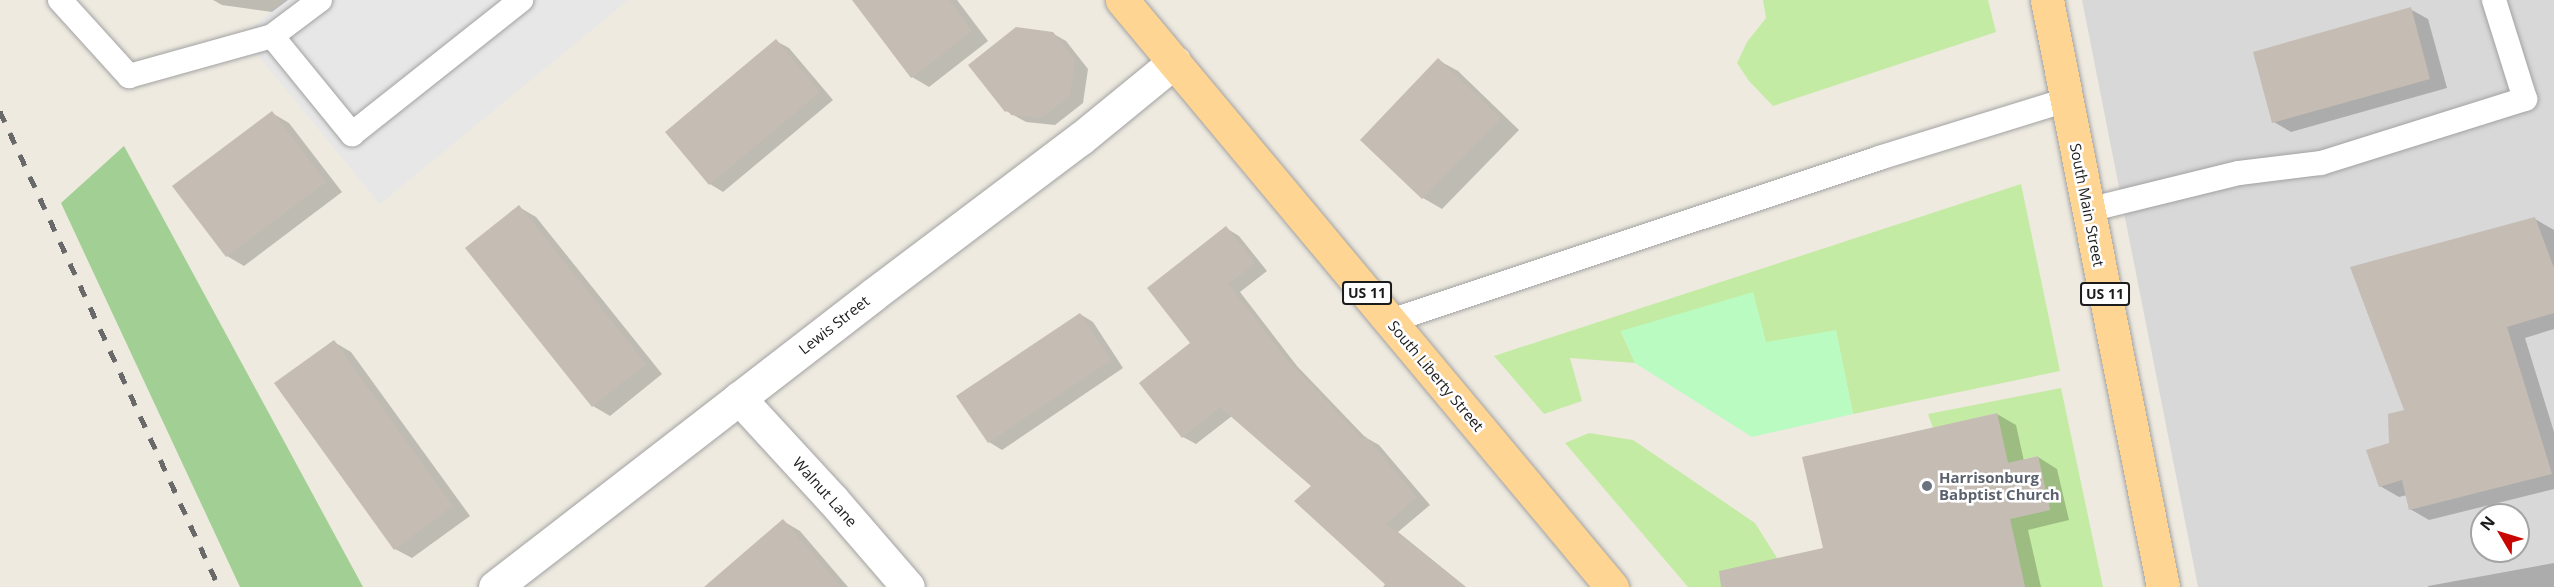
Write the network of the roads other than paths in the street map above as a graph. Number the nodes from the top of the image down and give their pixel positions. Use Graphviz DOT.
graph roads {
  1 [pos="60,0"];
  2 [pos="320,0"];
  3 [pos="521,0"];
  4 [pos="1122,0"];
  5 [pos="2047,0"];
  6 [pos="2494,0"];
  7 [pos="272,36"];
  8 [pos="1174,62"];
  9 [pos="2066,100"];
  10 [pos="2088,210"];
  11 [pos="1390,321"];
  12 [pos="739,399"];
  13 [pos="495,587"];
  14 [pos="908,587"];
  15 [pos="1612,587"];
  16 [pos="2163,587"];
  1 -- 7 [label="lane"];
  2 -- 7 [label="lane"];
  3 -- 7 [label="lane"];
  4 -- 8 [label="main road, South Liberty Street / US 11"];
  5 -- 9 [label="main road, South Main Street / US 11"];
  6 -- 10 [label="lane"];
  8 -- 11 [label="main road, South Liberty Street / US 11"];
  8 -- 12 [label="street, Lewis Street"];
  9 -- 10 [label="main road, South Main Street / US 11"];
  9 -- 11 [label="lane"];
  10 -- 16 [label="main road, South Main Street / US 11"];
  11 -- 15 [label="main road, South Liberty Street / US 11"];
  12 -- 13 [label="street, Lewis Street"];
  12 -- 14 [label="street, Walnut Lane"];
}
